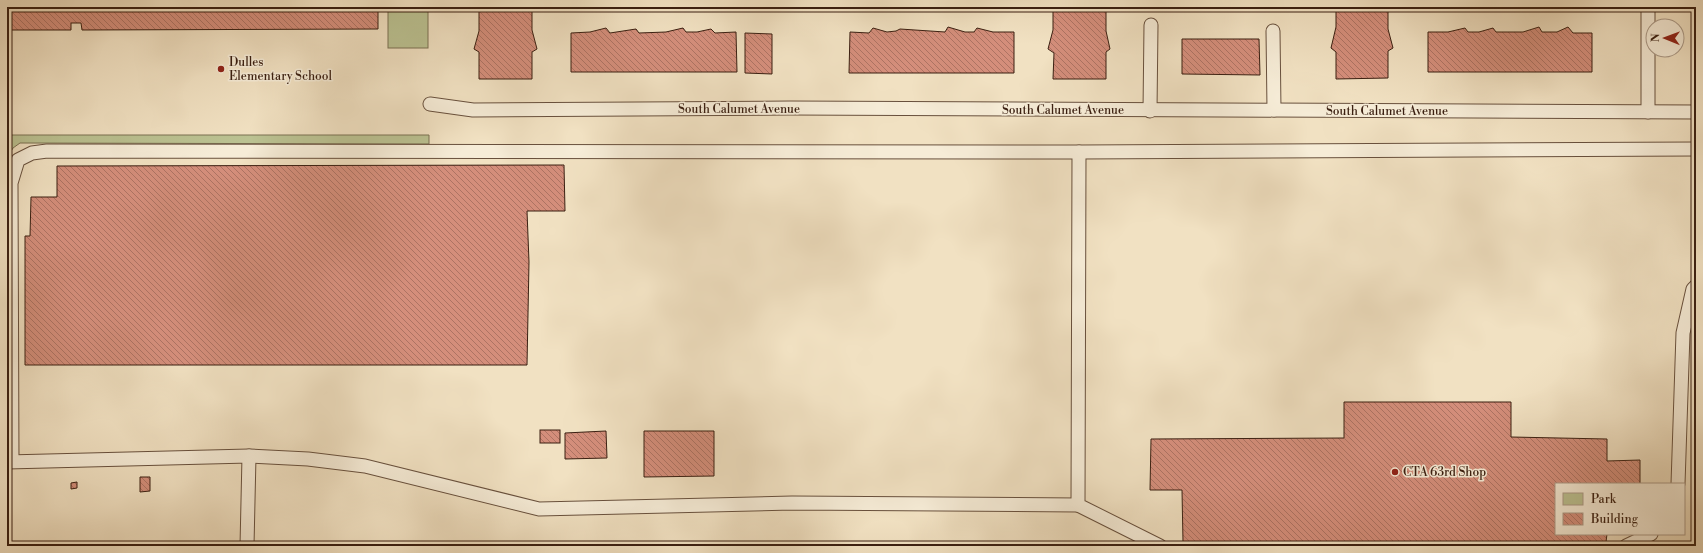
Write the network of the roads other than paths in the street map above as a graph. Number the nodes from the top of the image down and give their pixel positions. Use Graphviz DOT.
graph roads {
  1 [pos="1648,7"];
  2 [pos="1151,25"];
  3 [pos="1273,31"];
  4 [pos="430,104"];
  5 [pos="1150,110"];
  6 [pos="1274,110"];
  7 [pos="1648,112"];
  8 [pos="1696,112"];
  9 [pos="1696,148"];
  10 [pos="1079,152"];
  11 [pos="1696,286"];
  12 [pos="249,456"];
  13 [pos="10,462"];
  14 [pos="1678,483"];
  15 [pos="1078,505"];
  16 [pos="1649,535"];
  17 [pos="247,546"];
  18 [pos="1160,546"];
  19 [pos="1626,546"];
  1 -- 7 [label="lane"];
  2 -- 5 [label="lane"];
  3 -- 6 [label="lane"];
  4 -- 5 [label="lane, South Calumet Avenue"];
  5 -- 6 [label="lane, South Calumet Avenue"];
  6 -- 7 [label="lane, South Calumet Avenue"];
  7 -- 8 [label="lane, South Calumet Avenue"];
  9 -- 10 [label="lane"];
  10 -- 13 [label="lane"];
  10 -- 15 [label="lane"];
  11 -- 14 [label="lane"];
  12 -- 13 [label="lane"];
  12 -- 15 [label="lane"];
  12 -- 17 [label="lane"];
  15 -- 18 [label="lane"];
  16 -- 19 [label="lane"];
}
